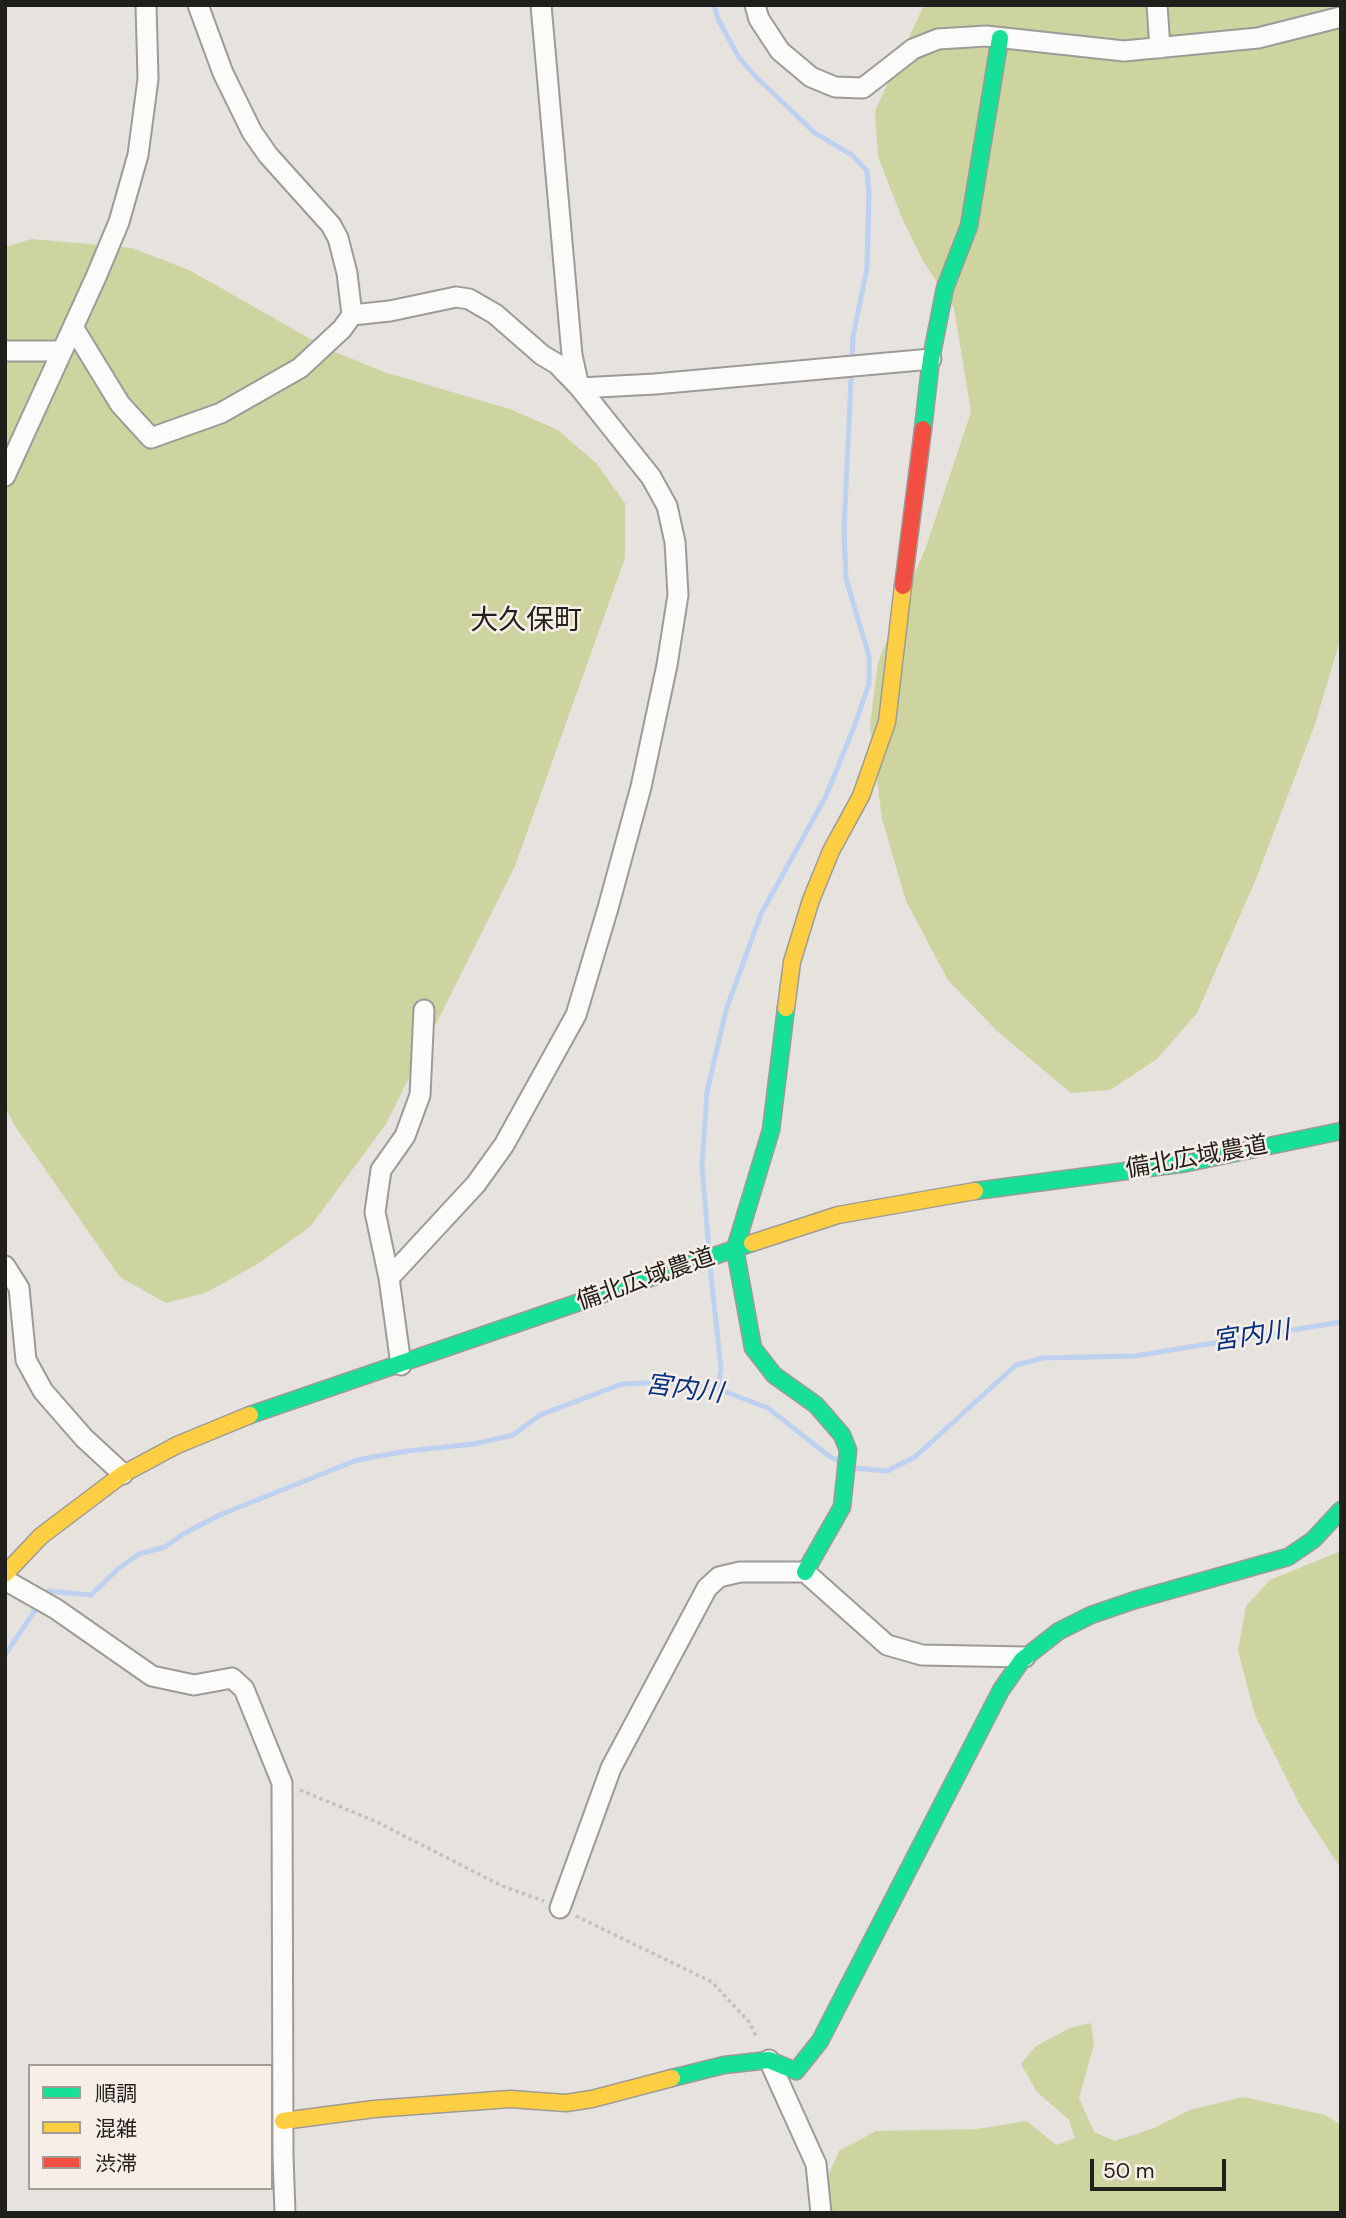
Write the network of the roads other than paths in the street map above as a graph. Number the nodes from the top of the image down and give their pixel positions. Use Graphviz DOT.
graph roads {
  1 [pos="146,5"];
  2 [pos="198,5"];
  3 [pos="541,5"];
  4 [pos="755,5"];
  5 [pos="1157,5"];
  6 [pos="1341,17"];
  7 [pos="1000,38"];
  8 [pos="1160,48"];
  9 [pos="352,315"];
  10 [pos="73,327"];
  11 [pos="5,351"];
  12 [pos="62,351"];
  13 [pos="931,359"];
  14 [pos="579,388"];
  15 [pos="5,476"];
  16 [pos="424,1010"];
  17 [pos="1341,1131"];
  18 [pos="735,1249"];
  19 [pos="5,1266"];
  20 [pos="389,1278"];
  21 [pos="401,1365"];
  22 [pos="123,1474"];
  23 [pos="1341,1510"];
  24 [pos="805,1572"];
  25 [pos="5,1574"];
  26 [pos="5,1580"];
  27 [pos="1026,1657"];
  28 [pos="560,1908"];
  29 [pos="769,2060"];
  30 [pos="283,2121"];
  31 [pos="285,2213"];
  32 [pos="821,2213"];
  1 -- 10 [label="street"];
  2 -- 9 [label="street"];
  3 -- 14 [label="street"];
  4 -- 7 [label="street"];
  5 -- 8 [label="street"];
  6 -- 8 [label="street"];
  7 -- 8 [label="street"];
  7 -- 13 [label="street"];
  9 -- 10 [label="street"];
  9 -- 14 [label="street"];
  10 -- 12 [label="street"];
  11 -- 12 [label="street"];
  12 -- 15 [label="street"];
  13 -- 14 [label="street"];
  13 -- 18 [label="street"];
  14 -- 20 [label="street"];
  16 -- 20 [label="street"];
  17 -- 18 [label="street, 備北広域農道"];
  18 -- 21 [label="street, 備北広域農道"];
  18 -- 24 [label="street"];
  19 -- 22 [label="street"];
  20 -- 21 [label="street"];
  21 -- 22 [label="street, 備北広域農道"];
  22 -- 25 [label="street, 備北広域農道"];
  23 -- 27 [label="street"];
  24 -- 27 [label="street"];
  24 -- 28 [label="street"];
  26 -- 30 [label="street"];
  27 -- 29 [label="street"];
  29 -- 30 [label="street"];
  29 -- 32 [label="street"];
  30 -- 31 [label="street"];
}
